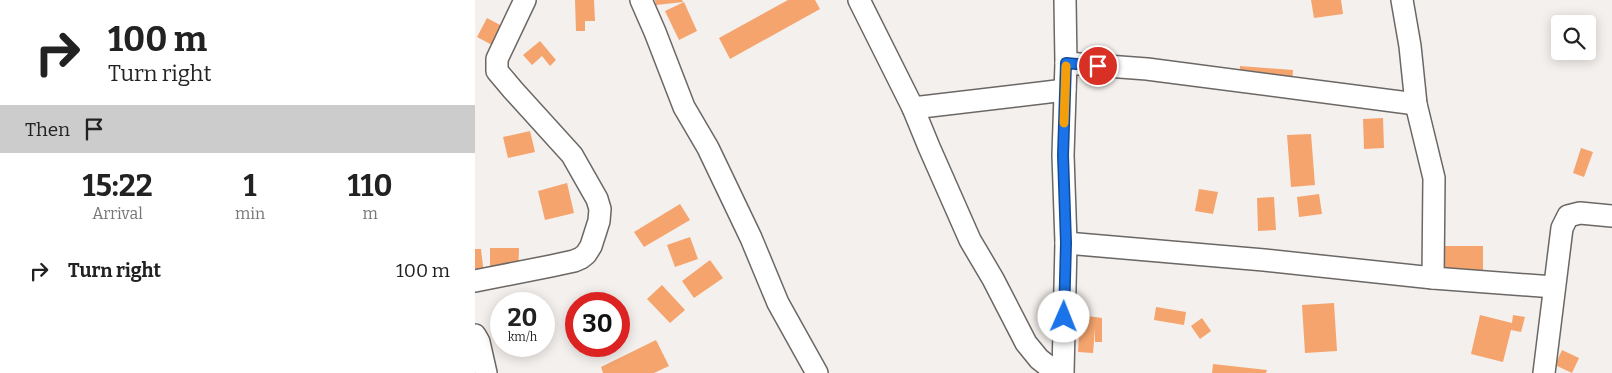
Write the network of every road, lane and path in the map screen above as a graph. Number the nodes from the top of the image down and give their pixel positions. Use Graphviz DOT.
graph roads {
  1 [pos="525,0"];
  2 [pos="641,0"];
  3 [pos="859,0"];
  4 [pos="1065,0"];
  5 [pos="1402,0"];
  6 [pos="1066,63"];
  7 [pos="1065,90"];
  8 [pos="1416,104"];
  9 [pos="913,108"];
  10 [pos="1612,216"];
  11 [pos="1066,243"];
  12 [pos="1433,278"];
  13 [pos="475,281"];
  14 [pos="1554,287"];
  15 [pos="475,335"];
  16 [pos="486,373"];
  17 [pos="817,373"];
  18 [pos="1057,373"];
  19 [pos="1063,373"];
  20 [pos="1544,373"];
  1 -- 13 [label="street"];
  2 -- 17 [label="street"];
  3 -- 9 [label="street"];
  4 -- 6 [label="street"];
  5 -- 8 [label="street"];
  6 -- 7 [label="street"];
  6 -- 8 [label="street"];
  7 -- 9 [label="street"];
  7 -- 11 [label="street"];
  8 -- 12 [label="street"];
  9 -- 18 [label="street"];
  10 -- 14 [label="street"];
  11 -- 12 [label="street"];
  11 -- 19 [label="street"];
  12 -- 14 [label="street"];
  14 -- 20 [label="street"];
  15 -- 16 [label="street"];
}
